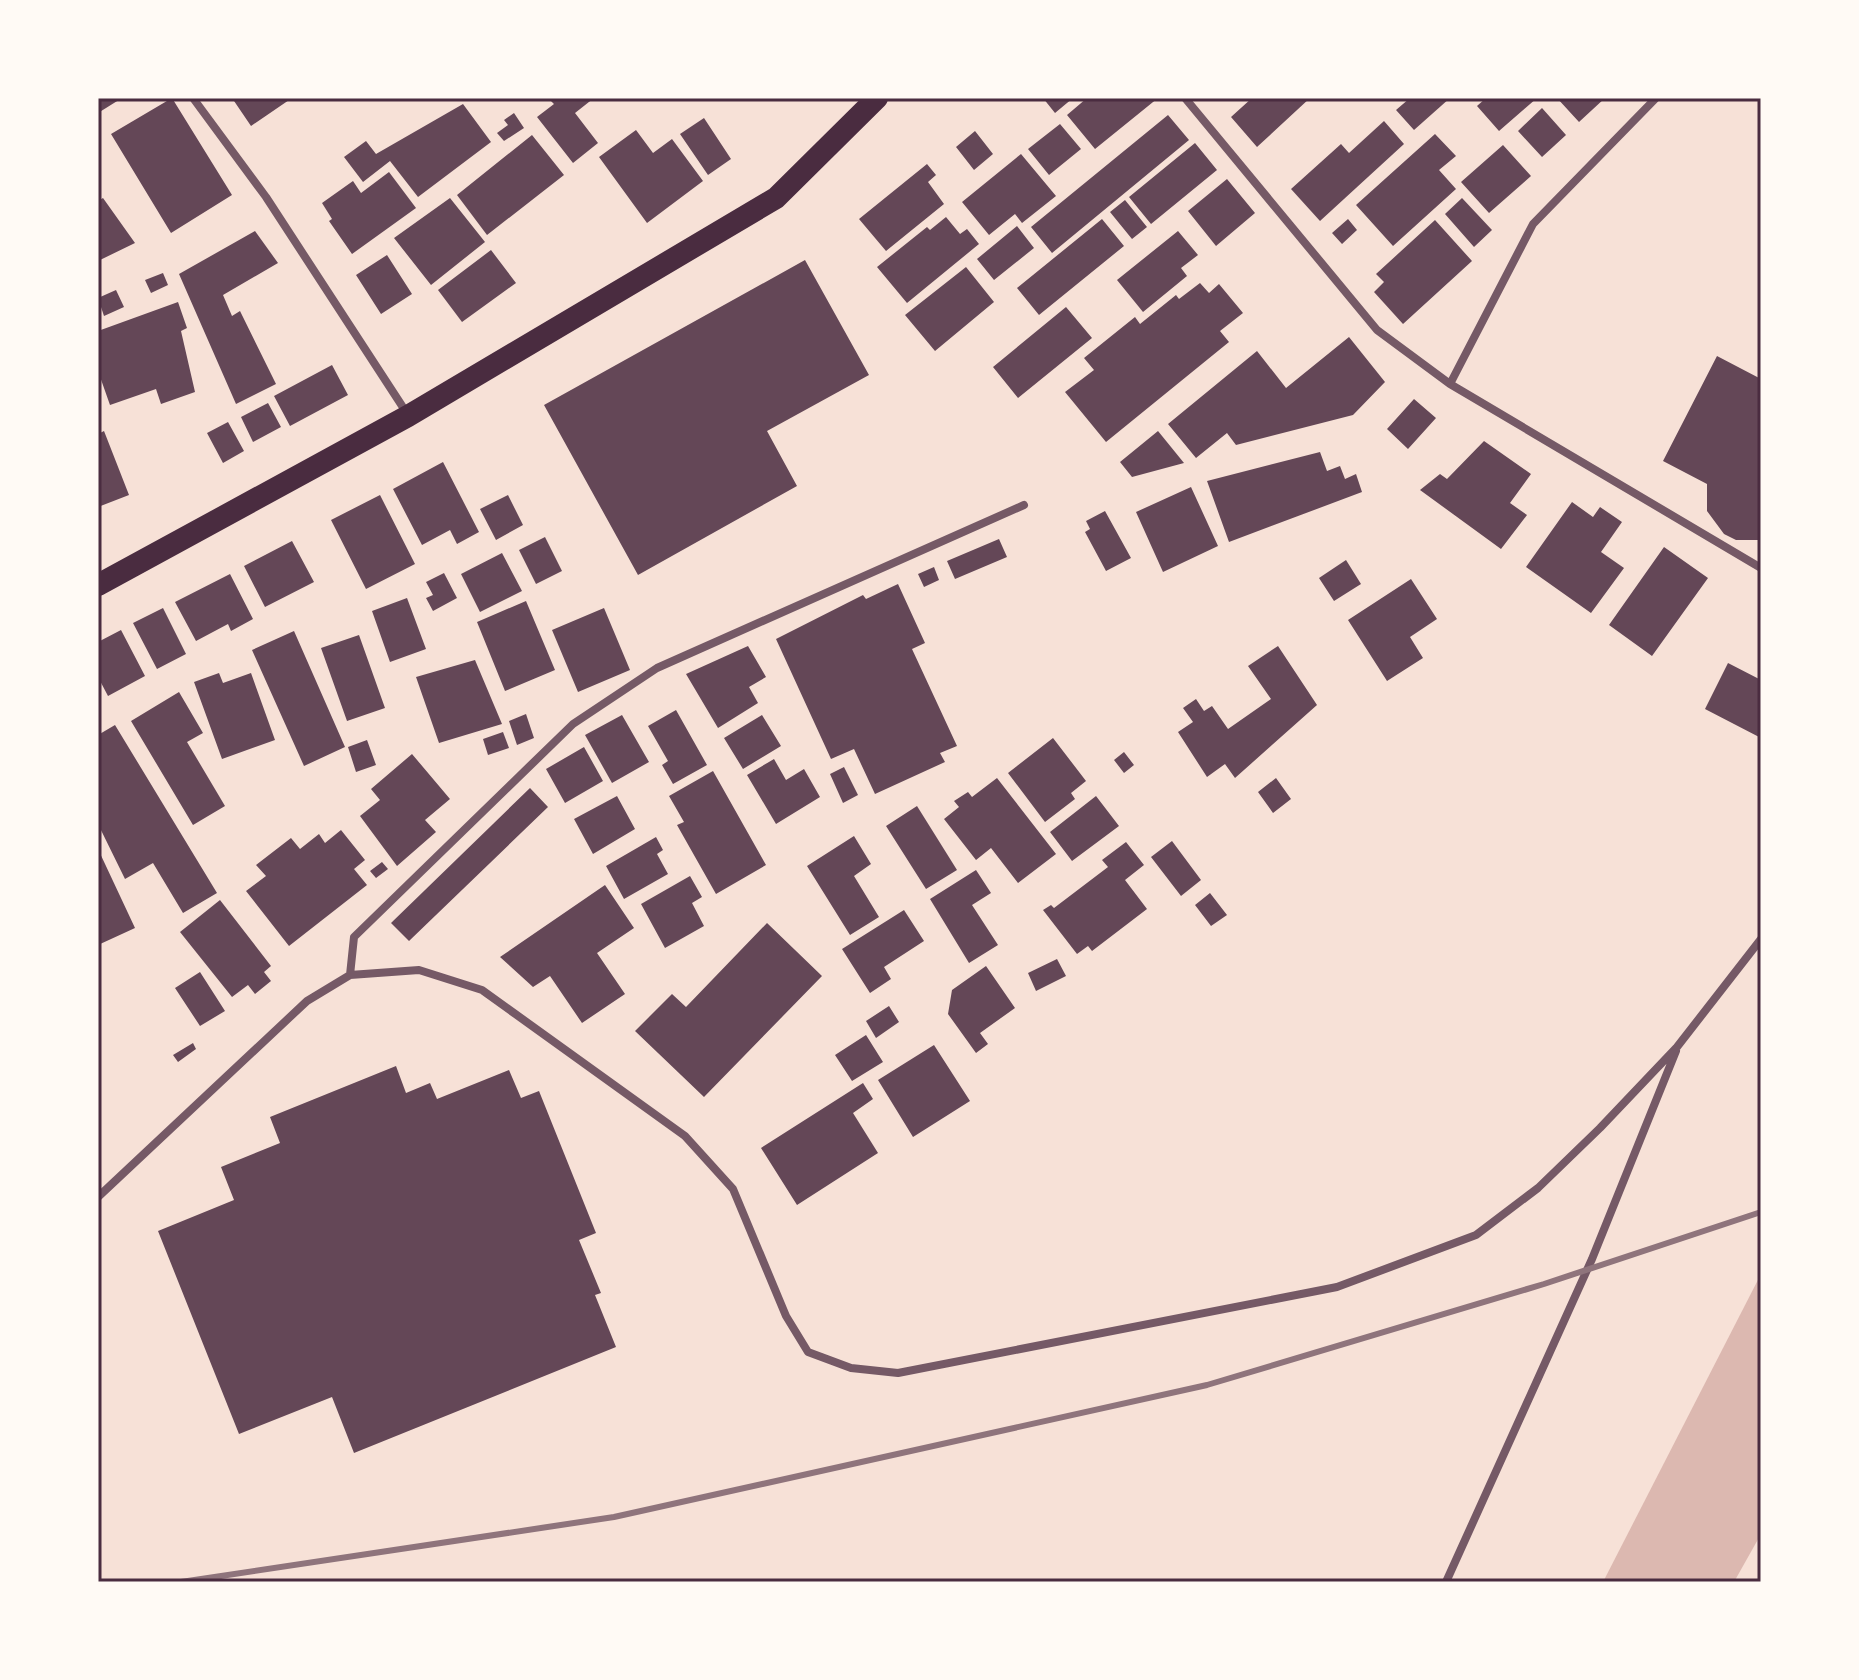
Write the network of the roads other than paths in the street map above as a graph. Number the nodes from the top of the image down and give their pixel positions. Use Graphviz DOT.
graph roads {
  1 [pos="193,98"];
  2 [pos="877,98"];
  3 [pos="1185,98"];
  4 [pos="1656,98"];
  5 [pos="1450,384"];
  6 [pos="408,416"];
  7 [pos="1024,505"];
  8 [pos="1761,568"];
  9 [pos="98,585"];
  10 [pos="1761,939"];
  11 [pos="350,975"];
  12 [pos="1677,1047"];
  13 [pos="98,1197"];
  14 [pos="1446,1582"];
  1 -- 6 [label="street"];
  2 -- 6 [label="highway"];
  3 -- 5 [label="street"];
  4 -- 5 [label="street"];
  5 -- 8 [label="street"];
  6 -- 9 [label="highway"];
  7 -- 11 [label="street"];
  10 -- 12 [label="street"];
  11 -- 12 [label="street"];
  11 -- 13 [label="street"];
  12 -- 14 [label="street"];
}
